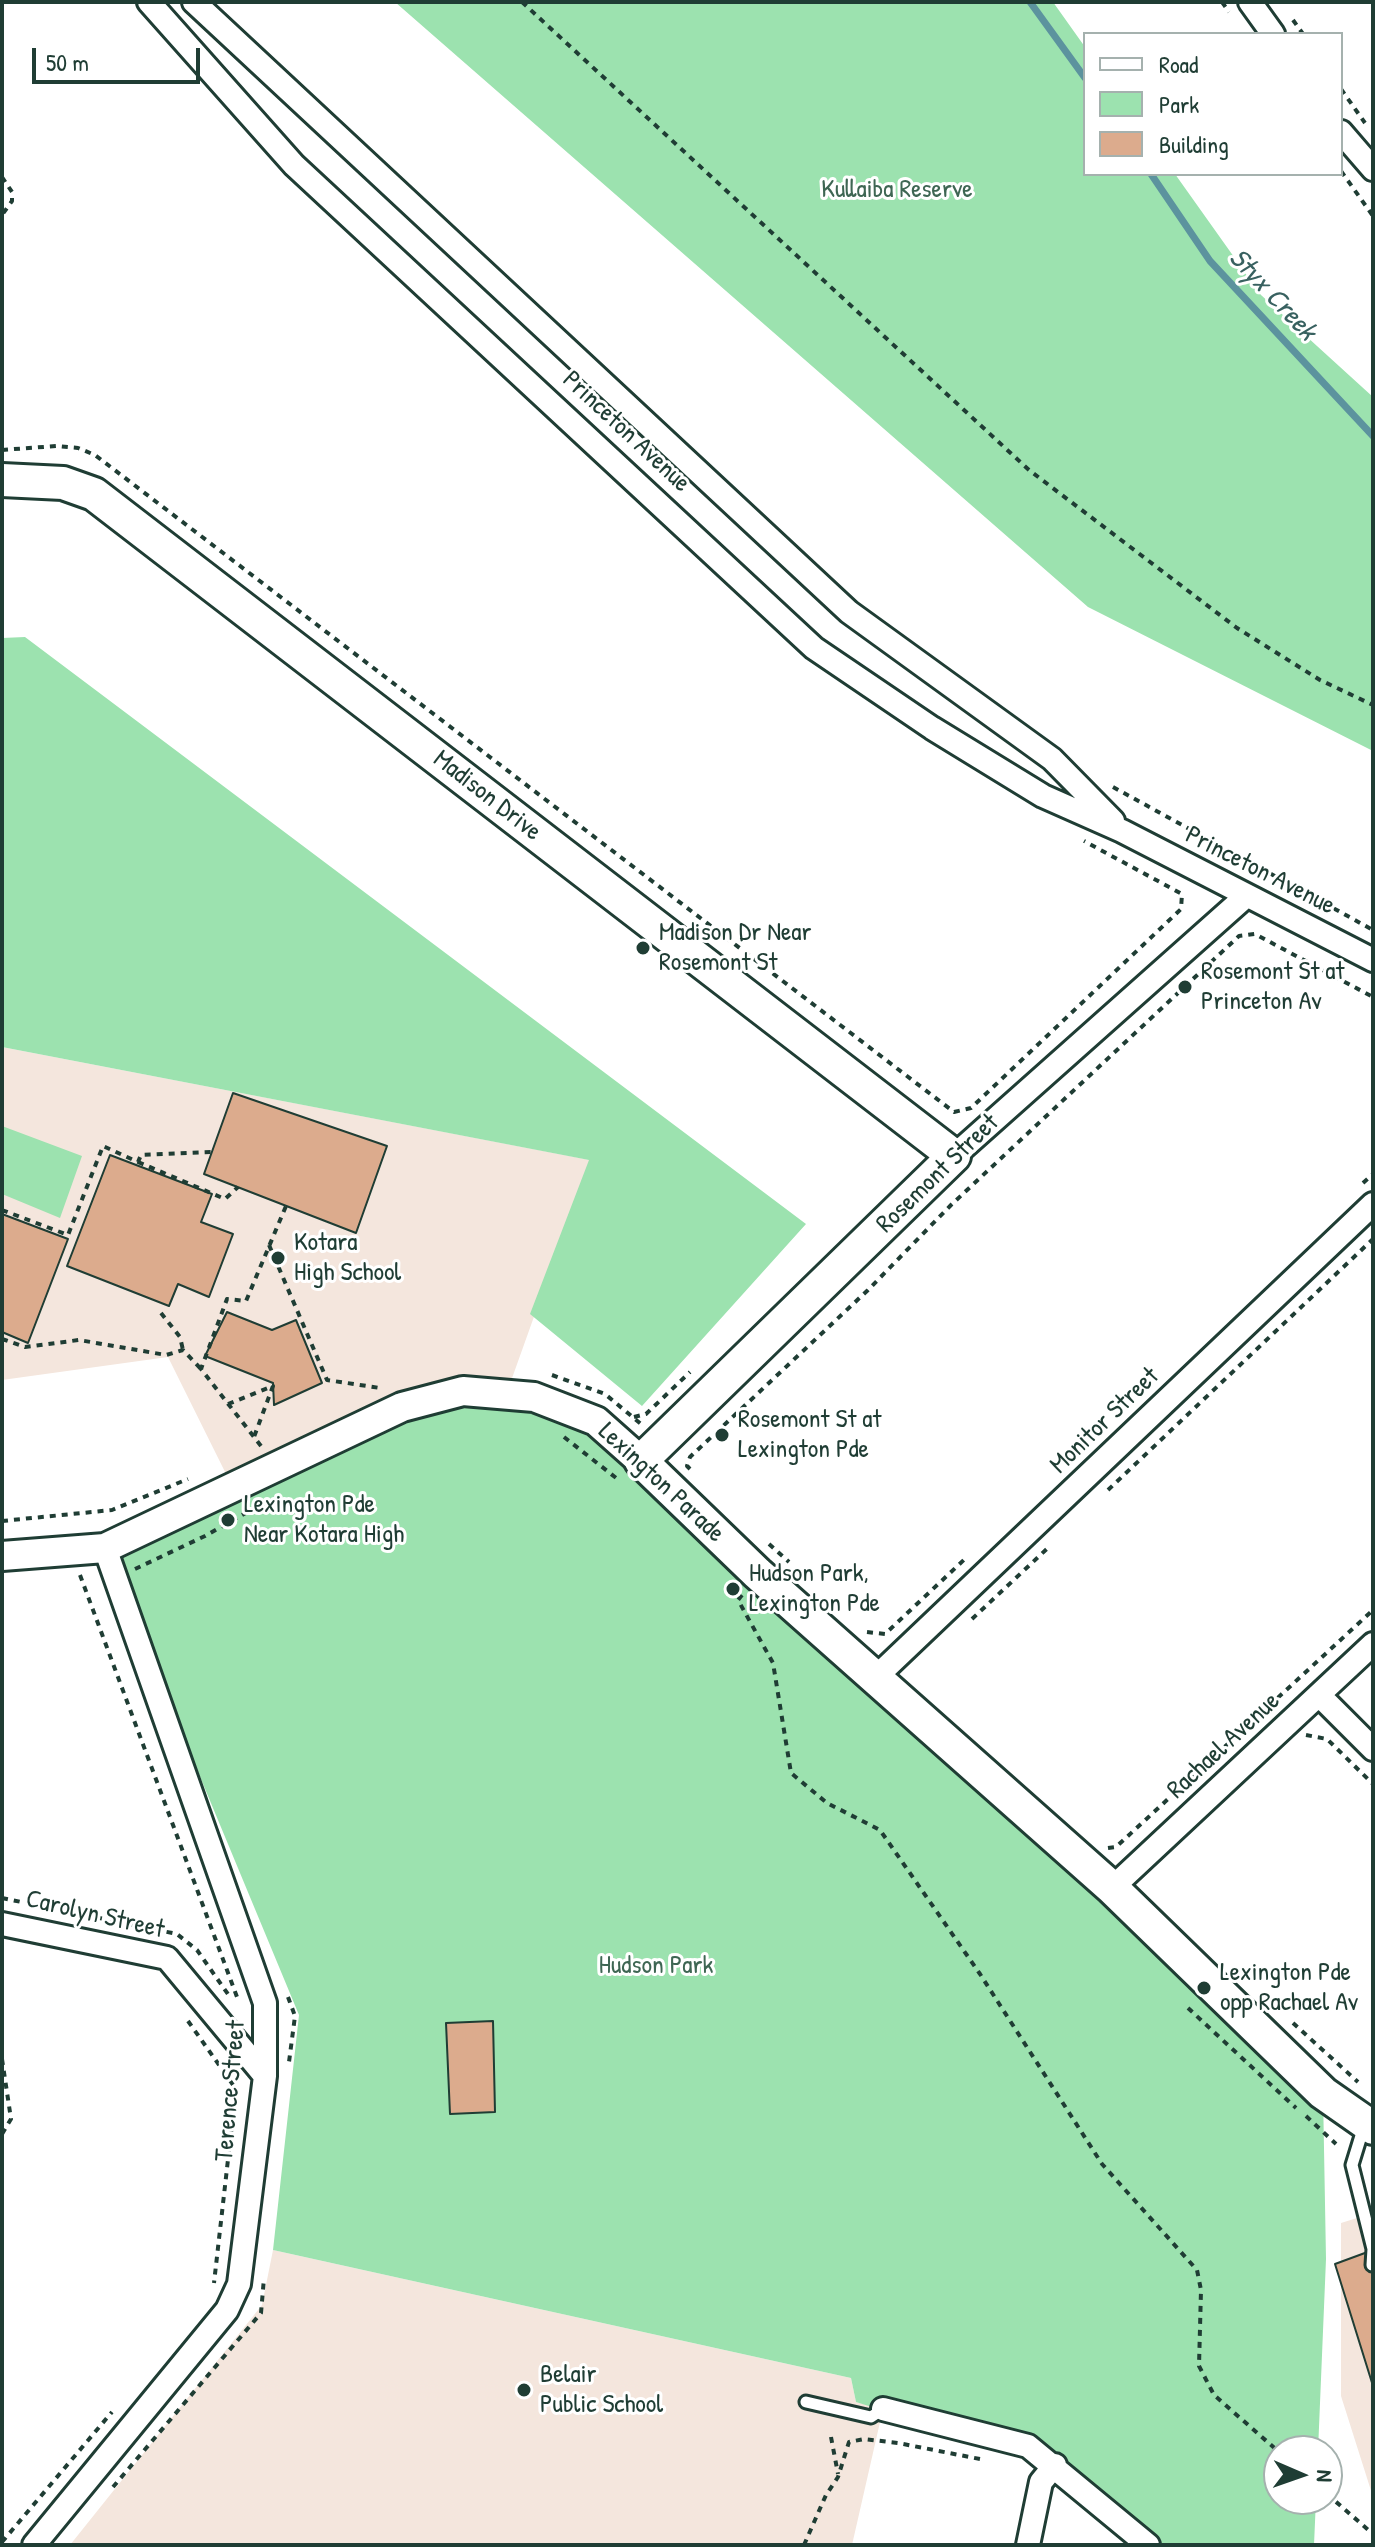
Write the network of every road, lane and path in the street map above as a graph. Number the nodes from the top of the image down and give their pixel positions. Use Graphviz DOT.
graph roads {
  1 [pos="149,2"];
  2 [pos="194,2"];
  3 [pos="522,2"];
  4 [pos="1250,2"];
  5 [pos="1272,32"];
  6 [pos="1343,92"];
  7 [pos="1343,134"];
  8 [pos="1373,134"];
  9 [pos="1373,169"];
  10 [pos="1343,174"];
  11 [pos="2,177"];
  12 [pos="2,215"];
  13 [pos="1373,216"];
  14 [pos="2,450"];
  15 [pos="2,480"];
  16 [pos="1373,705"];
  17 [pos="1101,778"];
  18 [pos="1122,831"];
  19 [pos="1083,840"];
  20 [pos="1245,897"];
  21 [pos="1373,930"];
  22 [pos="1373,960"];
  23 [pos="1373,997"];
  24 [pos="212,1152"];
  25 [pos="954,1156"];
  26 [pos="138,1162"];
  27 [pos="238,1187"];
  28 [pos="1373,1204"];
  29 [pos="286,1206"];
  30 [pos="2,1210"];
  31 [pos="1373,1239"];
  32 [pos="269,1245"];
  33 [pos="161,1313"];
  34 [pos="2,1339"];
  35 [pos="183,1350"];
  36 [pos="695,1367"];
  37 [pos="201,1369"];
  38 [pos="380,1388"];
  39 [pos="228,1404"];
  40 [pos="634,1417"];
  41 [pos="552,1432"];
  42 [pos="254,1437"];
  43 [pos="248,1454"];
  44 [pos="631,1472"];
  45 [pos="696,1475"];
  46 [pos="194,1476"];
  47 [pos="1104,1494"];
  48 [pos="271,1499"];
  49 [pos="2,1521"];
  50 [pos="768,1542"];
  51 [pos="1052,1544"];
  52 [pos="105,1548"];
  53 [pos="2,1556"];
  54 [pos="800,1572"];
  55 [pos="132,1574"];
  56 [pos="80,1575"];
  57 [pos="734,1584"];
  58 [pos="1373,1610"];
  59 [pos="966,1625"];
  60 [pos="864,1632"];
  61 [pos="876,1634"];
  62 [pos="1373,1644"];
  63 [pos="875,1678"];
  64 [pos="1320,1696"];
  65 [pos="1295,1745"];
  66 [pos="1373,1749"];
  67 [pos="1373,1784"];
  68 [pos="1102,1848"];
  69 [pos="1112,1888"];
  70 [pos="2,1924"];
  71 [pos="284,1988"];
  72 [pos="241,2008"];
  73 [pos="1188,2008"];
  74 [pos="183,2015"];
  75 [pos="1289,2020"];
  76 [pos="2,2059"];
  77 [pos="288,2073"];
  78 [pos="265,2076"];
  79 [pos="1361,2084"];
  80 [pos="1280,2093"];
  81 [pos="1369,2125"];
  82 [pos="2,2134"];
  83 [pos="1372,2265"];
  84 [pos="266,2267"];
  85 [pos="209,2296"];
  86 [pos="806,2402"];
  87 [pos="119,2403"];
  88 [pos="883,2409"];
  89 [pos="831,2437"];
  90 [pos="1263,2438"];
  91 [pos="997,2463"];
  92 [pos="1055,2465"];
  93 [pos="838,2477"];
  94 [pos="103,2499"];
  95 [pos="1343,2508"];
  96 [pos="1373,2534"];
  97 [pos="2,2542"];
  98 [pos="34,2545"];
  99 [pos="804,2545"];
  100 [pos="1028,2545"];
  101 [pos="1148,2545"];
  1 -- 18 [label="street, Princeton Avenue"];
  2 -- 18 [label="street, Princeton Avenue"];
  3 -- 16 [label="path"];
  4 -- 5 [label="street"];
  6 -- 8 [label="path"];
  7 -- 9 [label="street"];
  10 -- 13 [label="path"];
  11 -- 12 [label="path"];
  14 -- 19 [label="path"];
  15 -- 25 [label="main road, Madison Drive"];
  17 -- 21 [label="path"];
  18 -- 20 [label="street, Princeton Avenue"];
  20 -- 22 [label="street, Princeton Avenue"];
  20 -- 25 [label="street, Rosemont Street"];
  23 -- 45 [label="path"];
  24 -- 26 [label="path"];
  25 -- 44 [label="main road, Rosemont Street"];
  26 -- 27 [label="path"];
  26 -- 30 [label="path"];
  28 -- 63 [label="street, Monitor Street"];
  29 -- 32 [label="path"];
  31 -- 47 [label="path"];
  32 -- 37 [label="path"];
  32 -- 38 [label="path"];
  33 -- 35 [label="path"];
  34 -- 35 [label="path"];
  35 -- 37 [label="path"];
  36 -- 40 [label="path"];
  37 -- 39 [label="path"];
  39 -- 42 [label="path"];
  39 -- 42 [label="path"];
  41 -- 44 [label="path"];
  42 -- 43 [label="path"];
  44 -- 52 [label="street, Lexington Parade"];
  44 -- 63 [label="main road, Lexington Parade"];
  46 -- 49 [label="path"];
  48 -- 55 [label="path"];
  50 -- 54 [label="path"];
  51 -- 59 [label="path"];
  52 -- 53 [label="street, Lexington Parade"];
  52 -- 78 [label="street, Terence Street"];
  56 -- 72 [label="path"];
  57 -- 90 [label="path"];
  58 -- 68 [label="path"];
  60 -- 61 [label="path"];
  62 -- 64 [label="street, Rachael Avenue"];
  63 -- 69 [label="main road, Lexington Parade"];
  64 -- 66 [label="street"];
  64 -- 69 [label="street, Rachael Avenue"];
  65 -- 67 [label="path"];
  69 -- 81 [label="main road, Lexington Parade"];
  70 -- 78 [label="street, Carolyn Street"];
  71 -- 77 [label="path"];
  73 -- 80 [label="path"];
  74 -- 85 [label="path"];
  75 -- 79 [label="path"];
  76 -- 82 [label="path"];
  78 -- 98 [label="street, Terence Street"];
  81 -- 83 [label="lane"];
  84 -- 94 [label="path"];
  86 -- 88 [label="lane"];
  87 -- 97 [label="path"];
  88 -- 92 [label="street"];
  89 -- 93 [label="path"];
  91 -- 93 [label="path"];
  92 -- 100 [label="street"];
  92 -- 101 [label="street"];
  93 -- 99 [label="path"];
  95 -- 96 [label="path"];
}
